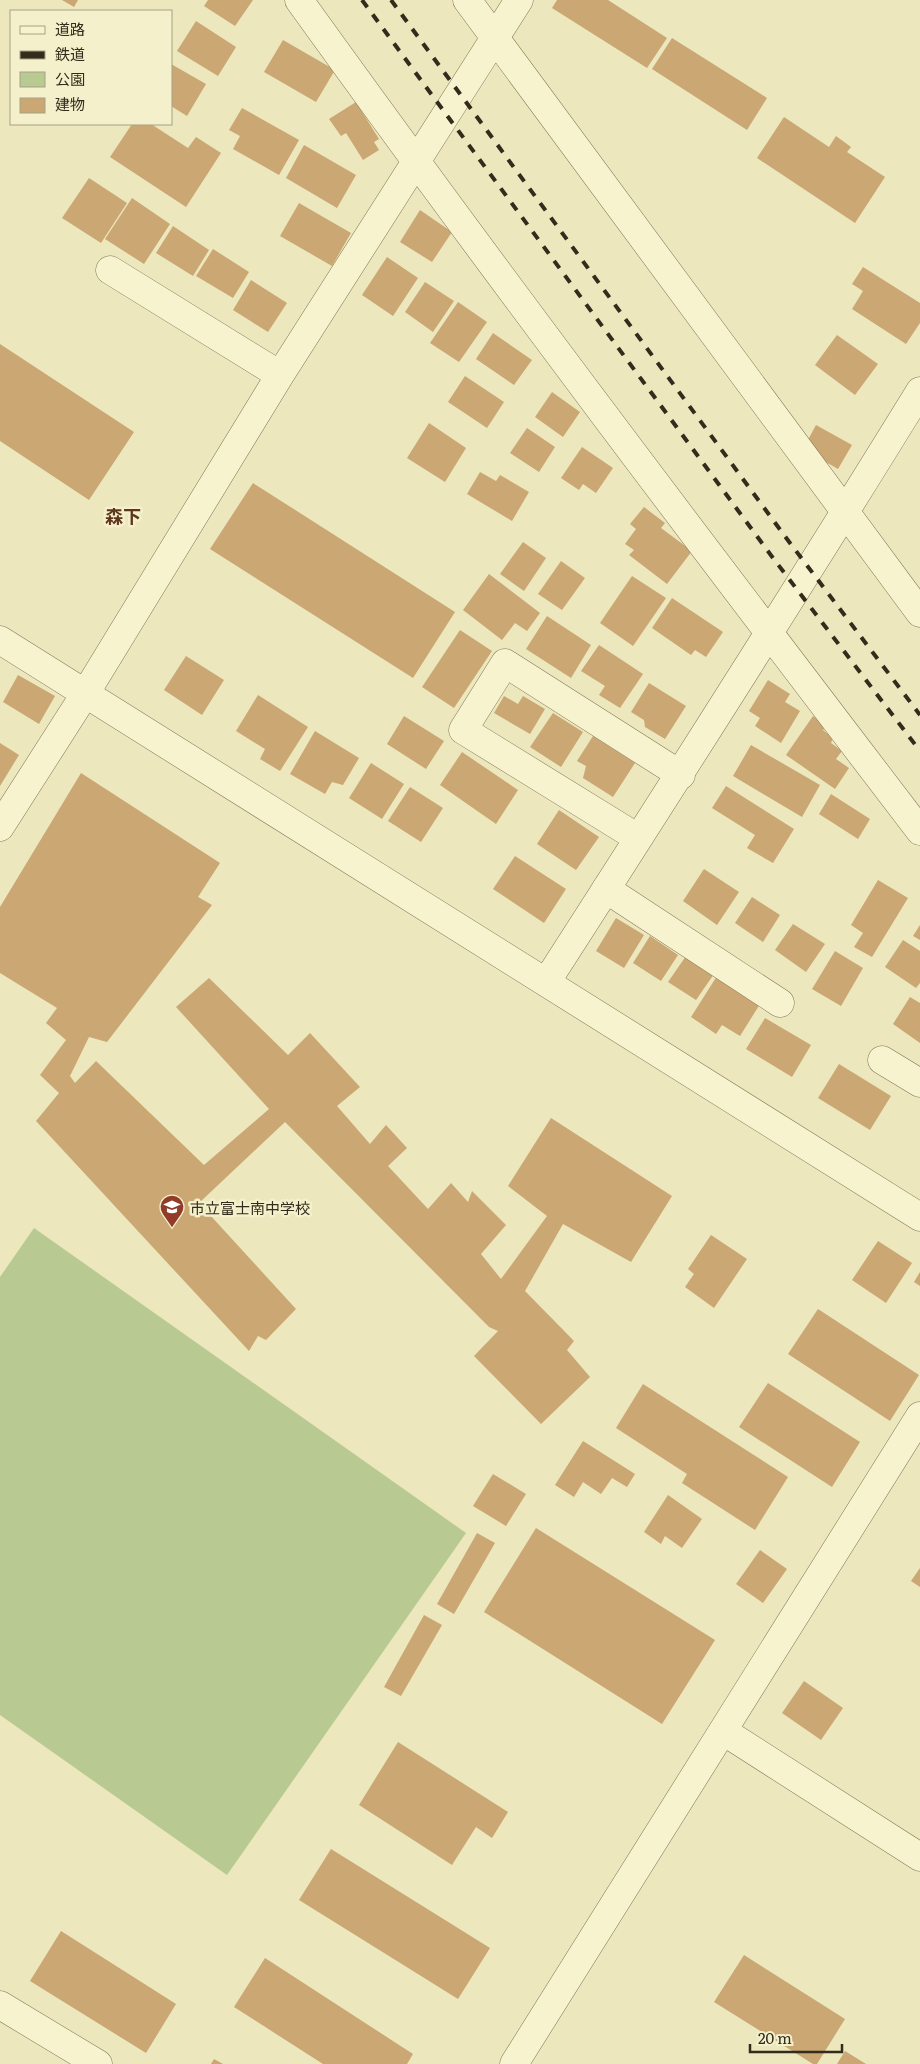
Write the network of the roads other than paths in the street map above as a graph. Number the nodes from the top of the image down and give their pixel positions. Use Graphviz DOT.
graph roads {
  1 [pos="300,0"];
  2 [pos="467,0"];
  3 [pos="519,0"];
  4 [pos="495,39"];
  5 [pos="417,163"];
  6 [pos="110,270"];
  7 [pos="280,375"];
  8 [pos="920,391"];
  9 [pos="845,513"];
  10 [pos="920,613"];
  11 [pos="770,634"];
  12 [pos="0,640"];
  13 [pos="85,694"];
  14 [pos="681,775"];
  15 [pos="0,827"];
  16 [pos="920,831"];
  17 [pos="638,838"];
  18 [pos="606,889"];
  19 [pos="547,981"];
  20 [pos="780,1003"];
  21 [pos="882,1060"];
  22 [pos="920,1083"];
  23 [pos="920,1217"];
  24 [pos="920,1416"];
  25 [pos="723,1731"];
  26 [pos="920,1857"];
  27 [pos="0,2004"];
  28 [pos="98,2064"];
  29 [pos="514,2064"];
  1 -- 5 [label="street"];
  2 -- 4 [label="street"];
  3 -- 4 [label="street"];
  4 -- 5 [label="street"];
  4 -- 9 [label="street"];
  5 -- 7 [label="street"];
  5 -- 11 [label="street"];
  6 -- 7 [label="street"];
  7 -- 13 [label="street"];
  8 -- 9 [label="street"];
  9 -- 10 [label="street"];
  9 -- 11 [label="street"];
  11 -- 14 [label="street"];
  11 -- 16 [label="street"];
  12 -- 13 [label="street"];
  13 -- 15 [label="street"];
  13 -- 19 [label="street"];
  14 -- 17 [label="street"];
  14 -- 17 [label="street"];
  17 -- 18 [label="street"];
  18 -- 19 [label="street"];
  18 -- 20 [label="street"];
  19 -- 23 [label="street"];
  21 -- 22 [label="street"];
  24 -- 25 [label="street"];
  25 -- 26 [label="street"];
  25 -- 29 [label="street"];
  27 -- 28 [label="street"];
}
